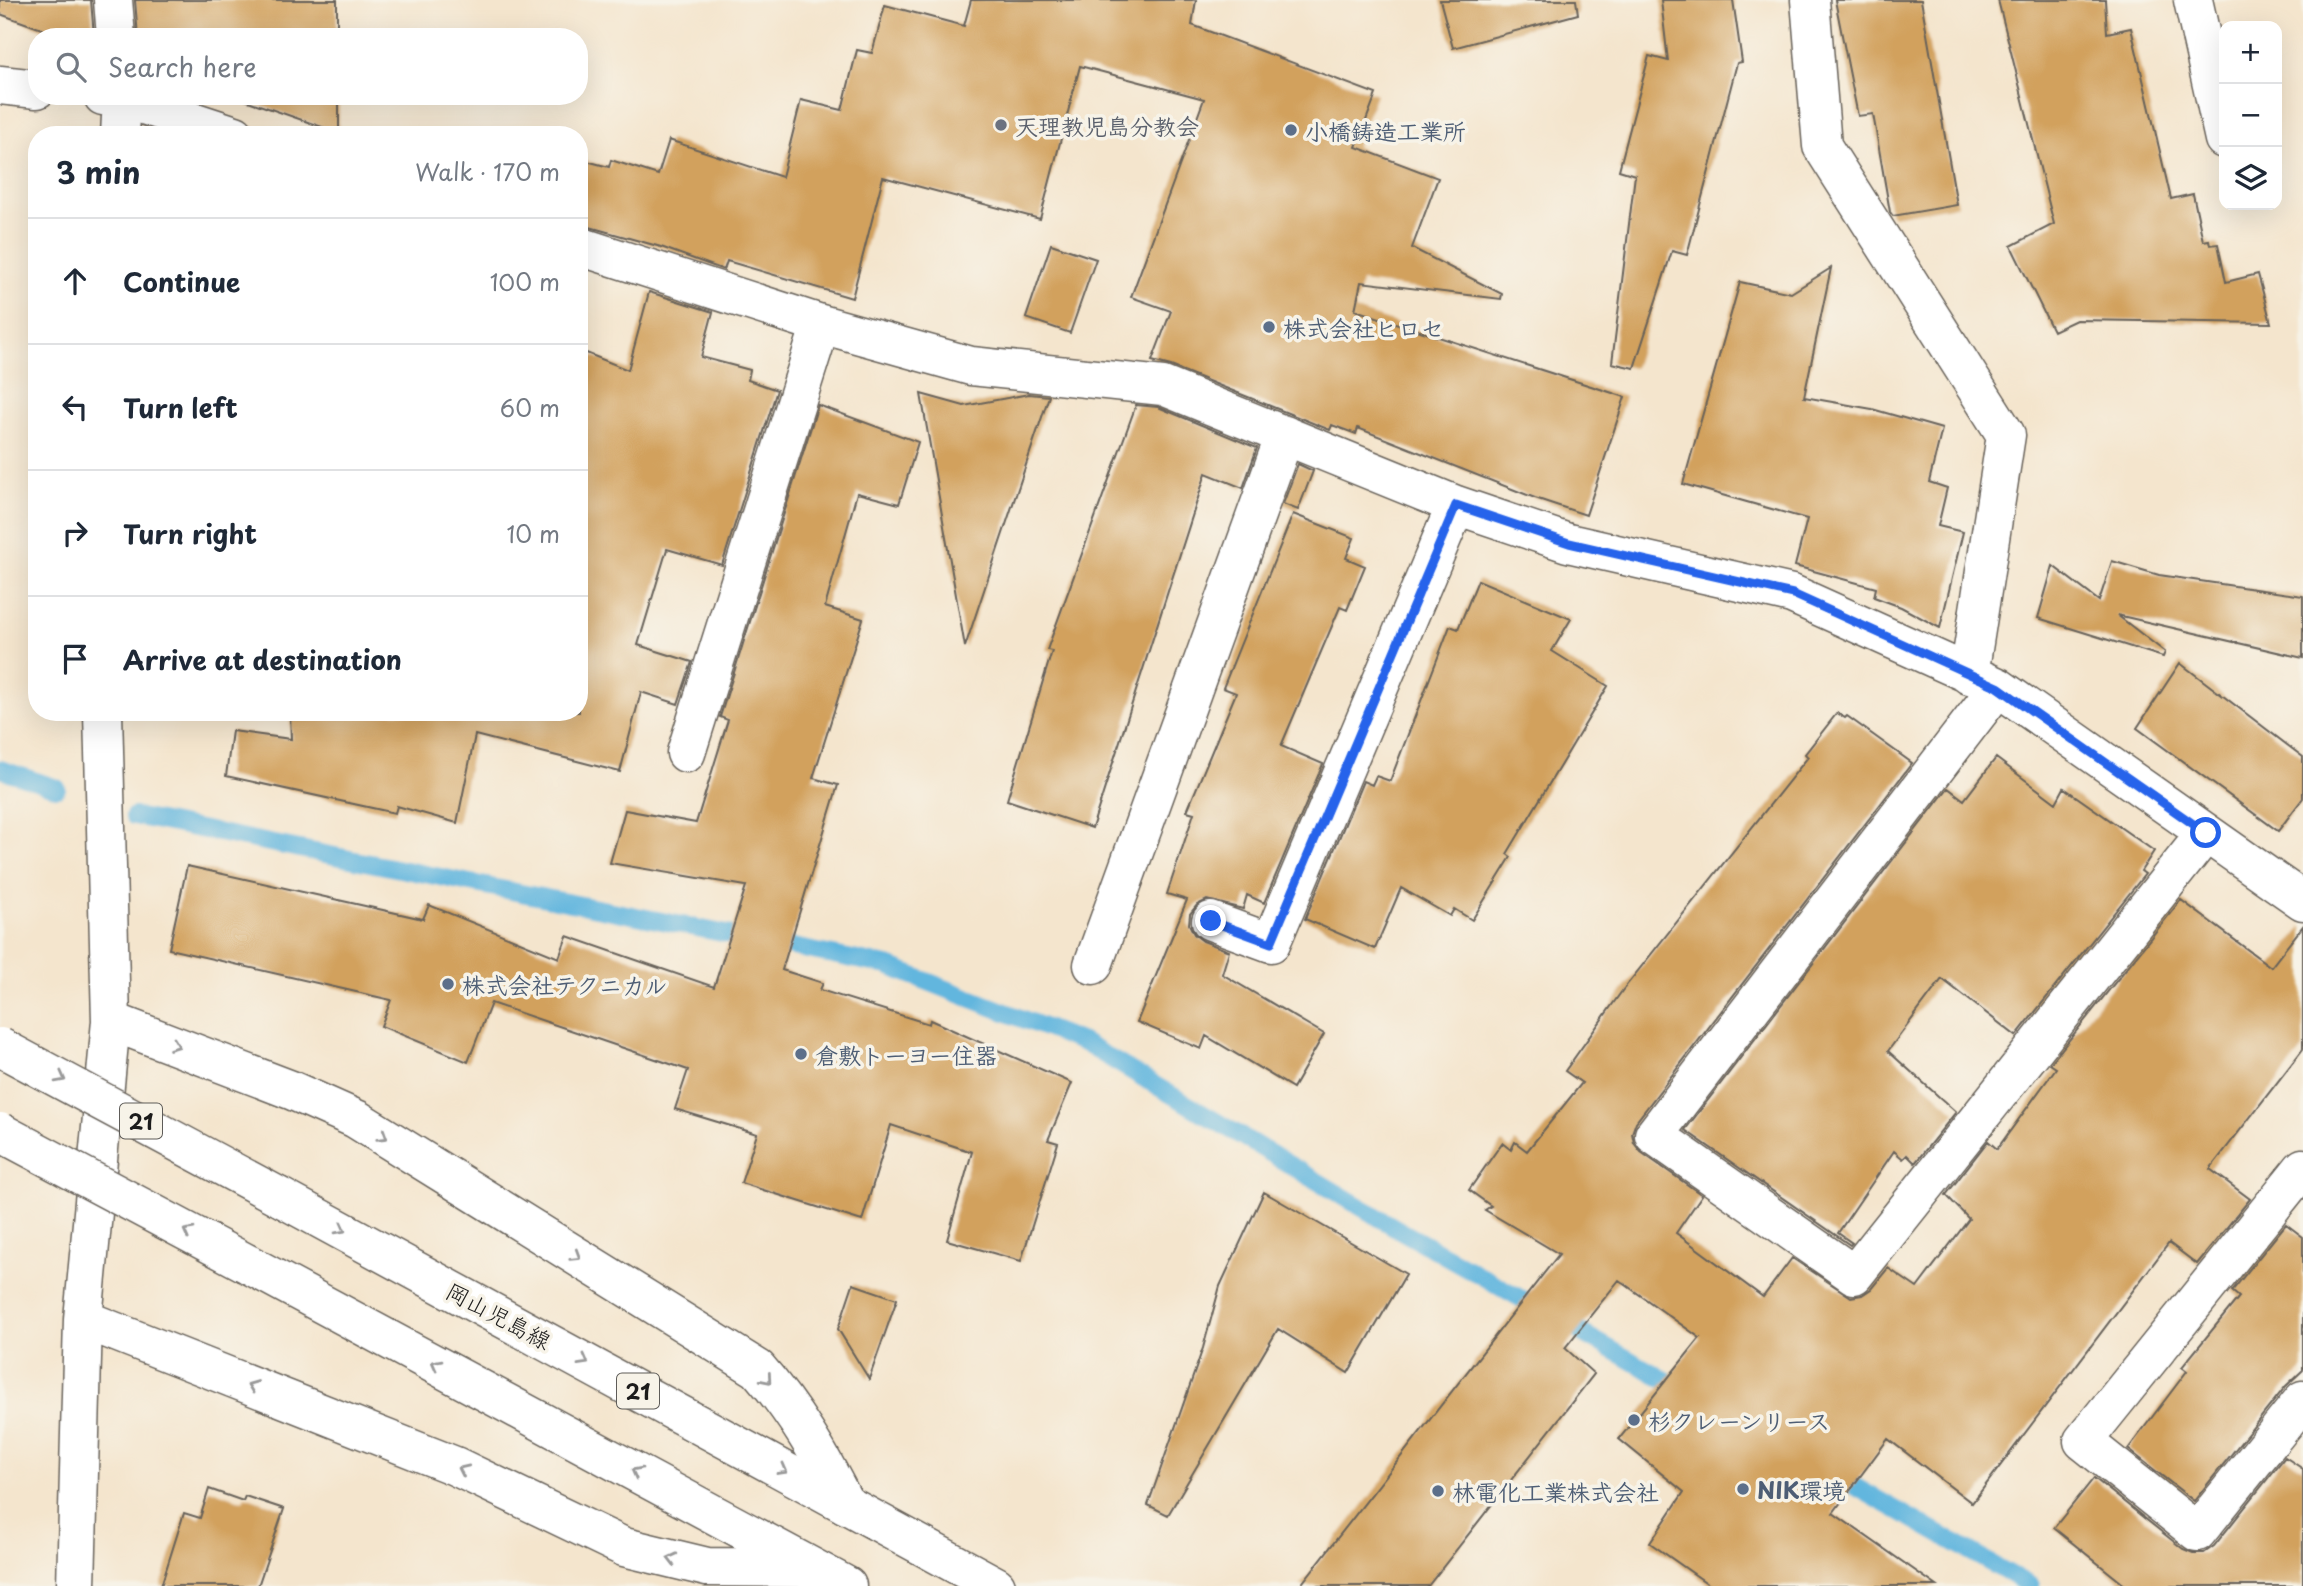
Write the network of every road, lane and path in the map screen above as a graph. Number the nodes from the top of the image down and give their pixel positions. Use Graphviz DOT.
graph roads {
  1 [pos="113,0"];
  2 [pos="1810,0"];
  3 [pos="2193,0"];
  4 [pos="115,28"];
  5 [pos="0,85"];
  6 [pos="28,88"];
  7 [pos="117,106"];
  8 [pos="2219,117"];
  9 [pos="198,126"];
  10 [pos="588,249"];
  11 [pos="821,324"];
  12 [pos="1284,435"];
  13 [pos="1456,505"];
  14 [pos="1984,681"];
  15 [pos="103,721"];
  16 [pos="686,752"];
  17 [pos="2206,833"];
  18 [pos="2303,901"];
  19 [pos="1211,921"];
  20 [pos="1093,965"];
  21 [pos="111,1021"];
  22 [pos="0,1047"];
  23 [pos="0,1132"];
  24 [pos="2303,1168"];
  25 [pos="83,1319"];
  26 [pos="2303,1400"];
  27 [pos="845,1504"];
  28 [pos="812,1568"];
  29 [pos="76,1586"];
  30 [pos="847,1586"];
  31 [pos="996,1586"];
  1 -- 4 [label="street"];
  2 -- 14 [label="street"];
  3 -- 8 [label="street"];
  5 -- 6 [label="street"];
  7 -- 9 [label="street"];
  10 -- 11 [label="street"];
  11 -- 12 [label="street"];
  11 -- 16 [label="street"];
  12 -- 13 [label="street"];
  12 -- 20 [label="street"];
  13 -- 14 [label="street"];
  13 -- 19 [label="street"];
  14 -- 17 [label="street"];
  14 -- 17 [label="street"];
  15 -- 21 [label="street"];
  17 -- 18 [label="street"];
  21 -- 25 [label="street"];
  21 -- 27 [label="street, one-way"];
  22 -- 27 [label="street, 岡山児島線 / 21, one-way, bridge"];
  28 -- 23 [label="street, one-way, bridge"];
  24 -- 26 [label="street"];
  28 -- 25 [label="street, one-way"];
  25 -- 29 [label="street"];
  27 -- 31 [label="street, 岡山児島線 / 21"];
  28 -- 30 [label="street"];
}
